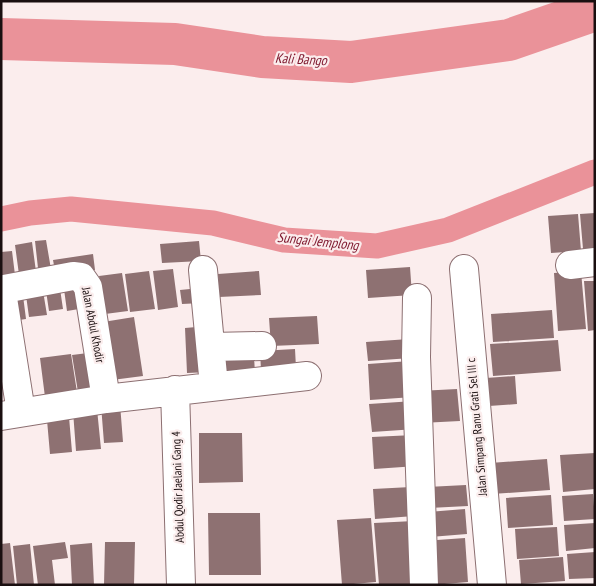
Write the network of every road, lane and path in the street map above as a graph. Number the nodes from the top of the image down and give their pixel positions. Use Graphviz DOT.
graph roads {
  1 [pos="464,269"];
  2 [pos="203,270"];
  3 [pos="417,298"];
  4 [pos="262,346"];
  5 [pos="211,347"];
  6 [pos="307,376"];
  7 [pos="214,386"];
  8 [pos="175,390"];
  9 [pos="106,398"];
  10 [pos="11,414"];
  11 [pos="181,585"];
  12 [pos="424,585"];
  13 [pos="492,585"];
  1 -- 13 [label="street, Jalan Simpang Ranu Grati Sel III c"];
  2 -- 5 [label="street"];
  3 -- 12 [label="street"];
  4 -- 5 [label="street"];
  5 -- 7 [label="street"];
  6 -- 7 [label="street, Jalan Abdul Khodir"];
  7 -- 8 [label="street, Jalan Abdul Khodir"];
  8 -- 9 [label="street, Jalan Abdul Khodir"];
  8 -- 11 [label="street, Abdul Qodir Jaelani Gang 4"];
  9 -- 10 [label="street, Jalan Abdul Khodir"];
  9 -- 10 [label="street, Jalan Abdul Khodir"];
}
